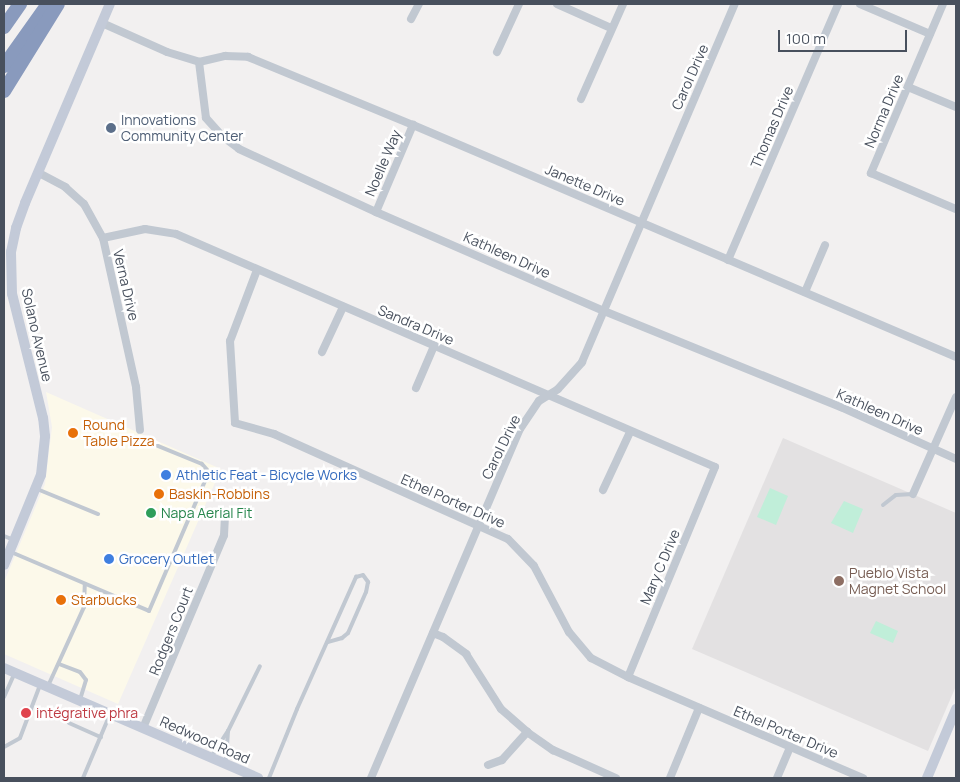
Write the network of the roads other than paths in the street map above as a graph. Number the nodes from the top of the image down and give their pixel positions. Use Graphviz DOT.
graph roads {
  1 [pos="10,4"];
  2 [pos="20,4"];
  3 [pos="48,4"];
  4 [pos="58,4"];
  5 [pos="110,4"];
  6 [pos="419,4"];
  7 [pos="519,4"];
  8 [pos="557,4"];
  9 [pos="622,4"];
  10 [pos="735,4"];
  11 [pos="838,4"];
  12 [pos="860,4"];
  13 [pos="942,4"];
  14 [pos="4,12"];
  15 [pos="411,19"];
  16 [pos="102,23"];
  17 [pos="4,27"];
  18 [pos="611,28"];
  19 [pos="930,34"];
  20 [pos="497,52"];
  21 [pos="199,62"];
  22 [pos="4,66"];
  23 [pos="908,87"];
  24 [pos="4,91"];
  25 [pos="581,99"];
  26 [pos="956,107"];
  27 [pos="413,124"];
  28 [pos="39,173"];
  29 [pos="956,209"];
  30 [pos="376,212"];
  31 [pos="640,222"];
  32 [pos="103,238"];
  33 [pos="825,245"];
  34 [pos="728,260"];
  35 [pos="257,270"];
  36 [pos="805,292"];
  37 [pos="343,307"];
  38 [pos="604,311"];
  39 [pos="434,346"];
  40 [pos="322,352"];
  41 [pos="956,357"];
  42 [pos="416,388"];
  43 [pos="548,396"];
  44 [pos="956,397"];
  45 [pos="140,430"];
  46 [pos="630,432"];
  47 [pos="153,444"];
  48 [pos="934,449"];
  49 [pos="956,459"];
  50 [pos="715,467"];
  51 [pos="36,488"];
  52 [pos="603,490"];
  53 [pos="913,494"];
  54 [pos="883,505"];
  55 [pos="225,513"];
  56 [pos="98,514"];
  57 [pos="479,526"];
  58 [pos="4,536"];
  59 [pos="14,540"];
  60 [pos="9,551"];
  61 [pos="4,564"];
  62 [pos="85,584"];
  63 [pos="433,633"];
  64 [pos="328,642"];
  65 [pos="59,664"];
  66 [pos="260,666"];
  67 [pos="4,668"];
  68 [pos="15,673"];
  69 [pos="628,677"];
  70 [pos="44,685"];
  71 [pos="4,697"];
  72 [pos="79,700"];
  73 [pos="700,708"];
  74 [pos="956,709"];
  75 [pos="110,714"];
  76 [pos="69,723"];
  77 [pos="143,728"];
  78 [pos="228,731"];
  79 [pos="527,732"];
  80 [pos="101,737"];
  81 [pos="4,747"];
  82 [pos="790,747"];
  83 [pos="210,758"];
  84 [pos="225,764"];
  85 [pos="488,765"];
  86 [pos="83,778"];
  87 [pos="258,778"];
  88 [pos="269,778"];
  89 [pos="371,778"];
  90 [pos="616,778"];
  91 [pos="670,778"];
  92 [pos="777,778"];
  93 [pos="863,778"];
  94 [pos="927,778"];
  1 -- 14 [label="highway"];
  2 -- 17 [label="highway"];
  3 -- 22 [label="highway"];
  4 -- 24 [label="highway"];
  5 -- 16 [label="street, Solano Avenue"];
  6 -- 15 [label="street"];
  7 -- 20 [label="street"];
  8 -- 18 [label="street"];
  9 -- 18 [label="street"];
  10 -- 31 [label="street, Carol Drive"];
  11 -- 34 [label="street, Thomas Drive"];
  12 -- 19 [label="street"];
  13 -- 19 [label="street, Norma Drive"];
  16 -- 21 [label="street"];
  16 -- 28 [label="street, Solano Avenue"];
  18 -- 25 [label="street"];
  19 -- 23 [label="street, Norma Drive"];
  21 -- 27 [label="street, Janette Drive"];
  21 -- 30 [label="street, Kathleen Drive"];
  23 -- 26 [label="street"];
  23 -- 29 [label="street, Norma Drive"];
  27 -- 30 [label="street, Noelle Way"];
  27 -- 31 [label="street, Janette Drive"];
  28 -- 32 [label="street, Verna Drive"];
  28 -- 51 [label="street, Solano Avenue"];
  30 -- 38 [label="street, Kathleen Drive"];
  31 -- 34 [label="street, Janette Drive"];
  31 -- 38 [label="street, Carol Drive"];
  32 -- 35 [label="street, Sandra Drive"];
  32 -- 45 [label="street, Verna Drive"];
  33 -- 36 [label="street"];
  34 -- 36 [label="street, Janette Drive"];
  35 -- 37 [label="street, Sandra Drive"];
  35 -- 57 [label="street, Ethel Porter Drive"];
  36 -- 41 [label="street, Janette Drive"];
  37 -- 39 [label="street, Sandra Drive"];
  37 -- 40 [label="street"];
  38 -- 43 [label="street, Carol Drive"];
  38 -- 48 [label="street, Kathleen Drive"];
  39 -- 42 [label="street"];
  39 -- 43 [label="street, Sandra Drive"];
  43 -- 46 [label="street, Sandra Drive"];
  43 -- 57 [label="street, Carol Drive"];
  44 -- 48 [label="street"];
  46 -- 50 [label="street, Sandra Drive"];
  46 -- 52 [label="street"];
  47 -- 62 [label="lane"];
  48 -- 49 [label="street, Kathleen Drive"];
  48 -- 53 [label="street"];
  50 -- 69 [label="street, Mary C Drive"];
  51 -- 56 [label="lane"];
  51 -- 59 [label="street, Solano Avenue"];
  53 -- 54 [label="lane"];
  55 -- 77 [label="street, Rodgers Court"];
  57 -- 63 [label="street, Carol Drive"];
  57 -- 69 [label="street, Ethel Porter Drive"];
  58 -- 59 [label="lane"];
  59 -- 60 [label="street, Solano Avenue"];
  60 -- 61 [label="street, Solano Avenue"];
  60 -- 62 [label="lane"];
  62 -- 65 [label="lane"];
  63 -- 79 [label="street"];
  63 -- 89 [label="street, Carol Drive"];
  64 -- 64 [label="lane"];
  64 -- 88 [label="lane"];
  65 -- 70 [label="lane"];
  65 -- 72 [label="lane"];
  66 -- 78 [label="lane"];
  67 -- 68 [label="street, Redwood Road"];
  68 -- 70 [label="street, Redwood Road"];
  68 -- 71 [label="lane"];
  69 -- 73 [label="street, Ethel Porter Drive"];
  70 -- 72 [label="street, Redwood Road"];
  70 -- 81 [label="lane"];
  72 -- 75 [label="street, Redwood Road"];
  73 -- 82 [label="street, Ethel Porter Drive"];
  73 -- 91 [label="street"];
  74 -- 94 [label="street"];
  75 -- 77 [label="street, Redwood Road"];
  75 -- 80 [label="lane"];
  76 -- 80 [label="lane"];
  77 -- 83 [label="street, Redwood Road"];
  78 -- 83 [label="lane"];
  78 -- 84 [label="lane"];
  79 -- 85 [label="street"];
  79 -- 90 [label="street"];
  80 -- 86 [label="lane"];
  82 -- 92 [label="street"];
  82 -- 93 [label="street, Ethel Porter Drive"];
  83 -- 84 [label="street, Redwood Road"];
  84 -- 87 [label="street, Redwood Road"];
}
